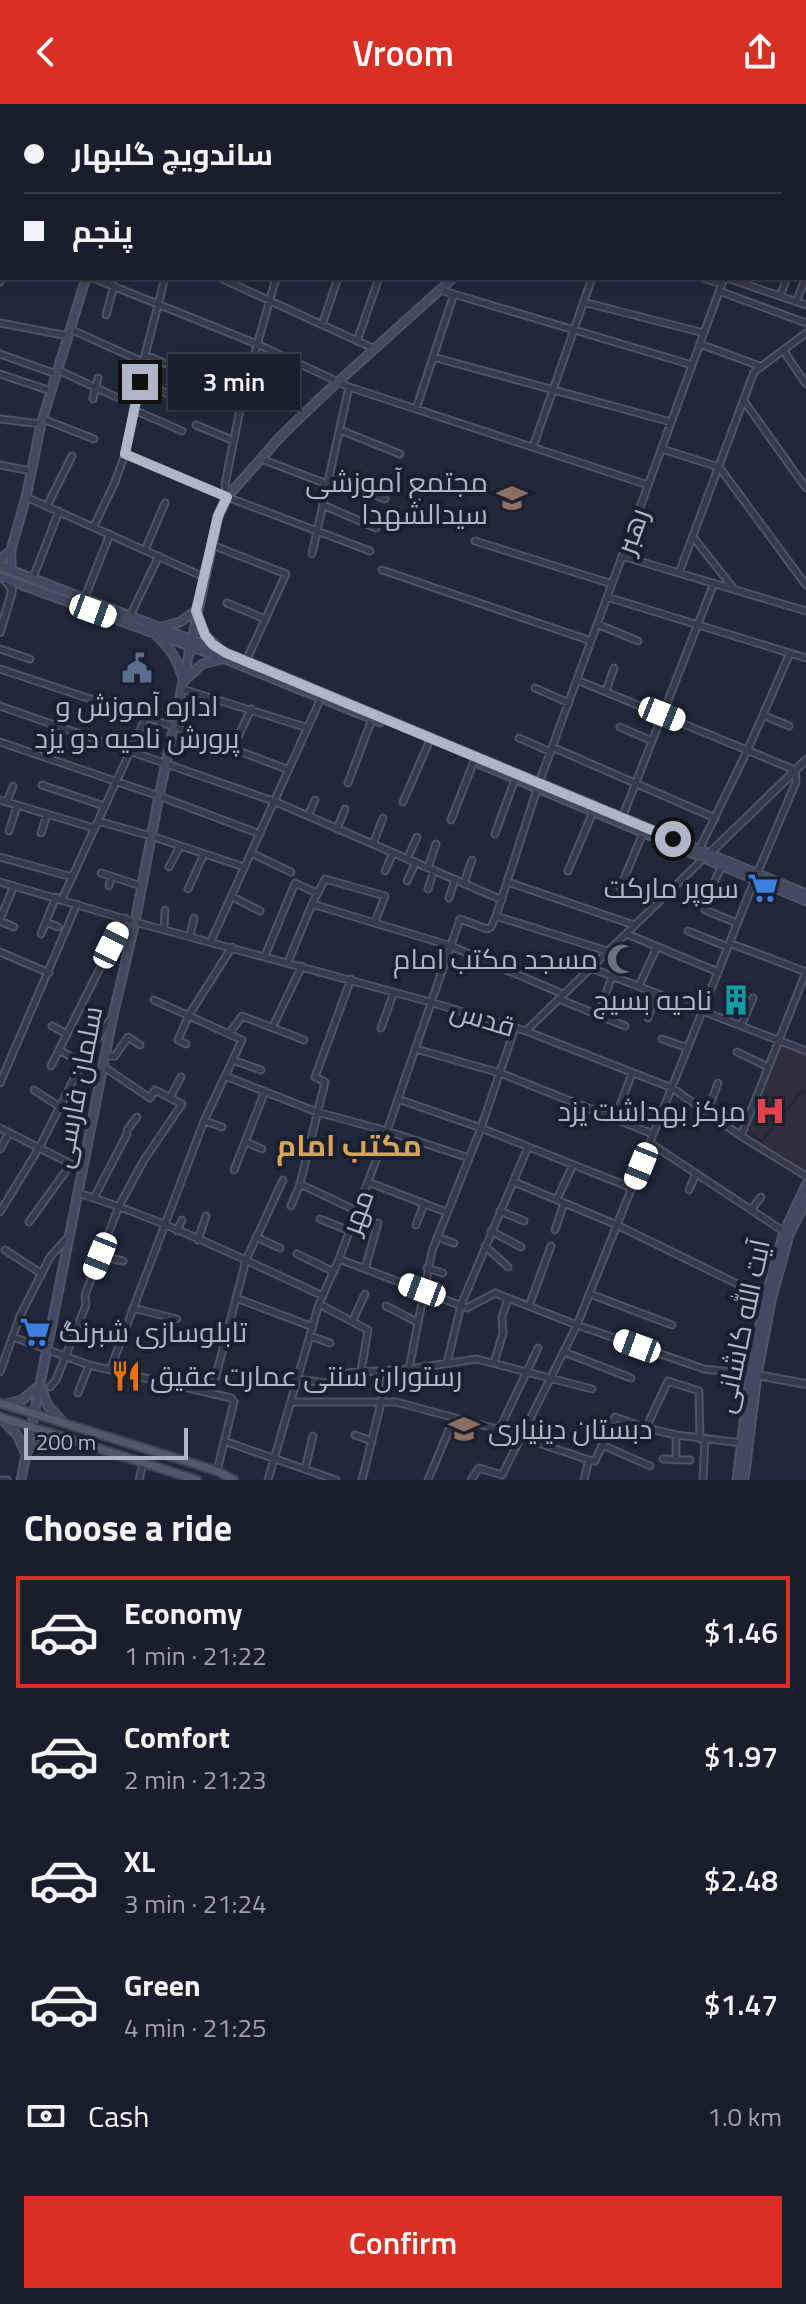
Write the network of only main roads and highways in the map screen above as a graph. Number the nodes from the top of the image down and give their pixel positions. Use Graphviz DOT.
graph roads {
  1 [pos="85,280"];
  2 [pos="451,280"];
  3 [pos="11,550"];
  4 [pos="0,560"];
  5 [pos="0,566"];
  6 [pos="11,570"];
  7 [pos="1,577"];
  8 [pos="196,611"];
  9 [pos="128,620"];
  10 [pos="155,630"];
  11 [pos="190,643"];
  12 [pos="226,656"];
  13 [pos="183,685"];
  14 [pos="538,786"];
  15 [pos="706,856"];
  16 [pos="756,877"];
  17 [pos="806,894"];
  18 [pos="806,901"];
  19 [pos="805,1193"];
  20 [pos="786,1234"];
  21 [pos="754,1374"];
  22 [pos="40,1385"];
  23 [pos="0,1404"];
  24 [pos="34,1415"];
  25 [pos="0,1417"];
  26 [pos="68,1425"];
  27 [pos="31,1428"];
  28 [pos="63,1438"];
  29 [pos="745,1443"];
  30 [pos="154,1452"];
  31 [pos="26,1454"];
  32 [pos="172,1457"];
  33 [pos="146,1463"];
  34 [pos="169,1471"];
  35 [pos="21,1480"];
  36 [pos="197,1480"];
  37 [pos="234,1480"];
  38 [pos="737,1480"];
  39 [pos="744,1480"];
  1 -- 3 [label="main road"];
  2 -- 8 [label="main road, سلمان فارسی"];
  3 -- 4 [label="main road"];
  3 -- 6 [label="main road"];
  5 -- 6 [label="main road"];
  6 -- 9 [label="main road"];
  7 -- 9 [label="main road"];
  8 -- 10 [label="main road"];
  8 -- 11 [label="main road, سلمان فارسی"];
  8 -- 12 [label="main road"];
  9 -- 10 [label="main road"];
  10 -- 11 [label="main road"];
  10 -- 13 [label="main road"];
  11 -- 12 [label="main road"];
  11 -- 13 [label="main road, سلمان فارسی"];
  12 -- 13 [label="main road"];
  12 -- 14 [label="main road"];
  12 -- 14 [label="main road"];
  13 -- 22 [label="main road, سلمان فارسی"];
  14 -- 15 [label="main road"];
  14 -- 15 [label="main road"];
  15 -- 16 [label="main road"];
  15 -- 16 [label="main road"];
  16 -- 17 [label="main road"];
  16 -- 18 [label="main road"];
  19 -- 20 [label="main road, آیت الله کاشانی"];
  20 -- 21 [label="main road, آیت الله کاشانی"];
  20 -- 21 [label="main road, آیت الله کاشانی"];
  21 -- 29 [label="main road, آیت الله کاشانی"];
  22 -- 23 [label="main road"];
  22 -- 24 [label="main road, سلمان فارسی"];
  22 -- 26 [label="main road"];
  23 -- 24 [label="main road"];
  24 -- 26 [label="main road"];
  24 -- 27 [label="main road, سلمان فارسی"];
  25 -- 27 [label="main road"];
  25 -- 31 [label="main road"];
  26 -- 30 [label="main road"];
  27 -- 28 [label="main road"];
  27 -- 31 [label="main road, سلمان فارسی"];
  28 -- 31 [label="main road"];
  28 -- 33 [label="main road"];
  29 -- 38 [label="main road, آیت الله کاشانی"];
  29 -- 39 [label="main road, آیت الله کاشانی"];
  30 -- 32 [label="main road"];
  30 -- 33 [label="main road"];
  31 -- 35 [label="main road, سلمان فارسی"];
  32 -- 34 [label="main road"];
  32 -- 37 [label="main road"];
  33 -- 34 [label="main road"];
  34 -- 36 [label="main road"];
}
